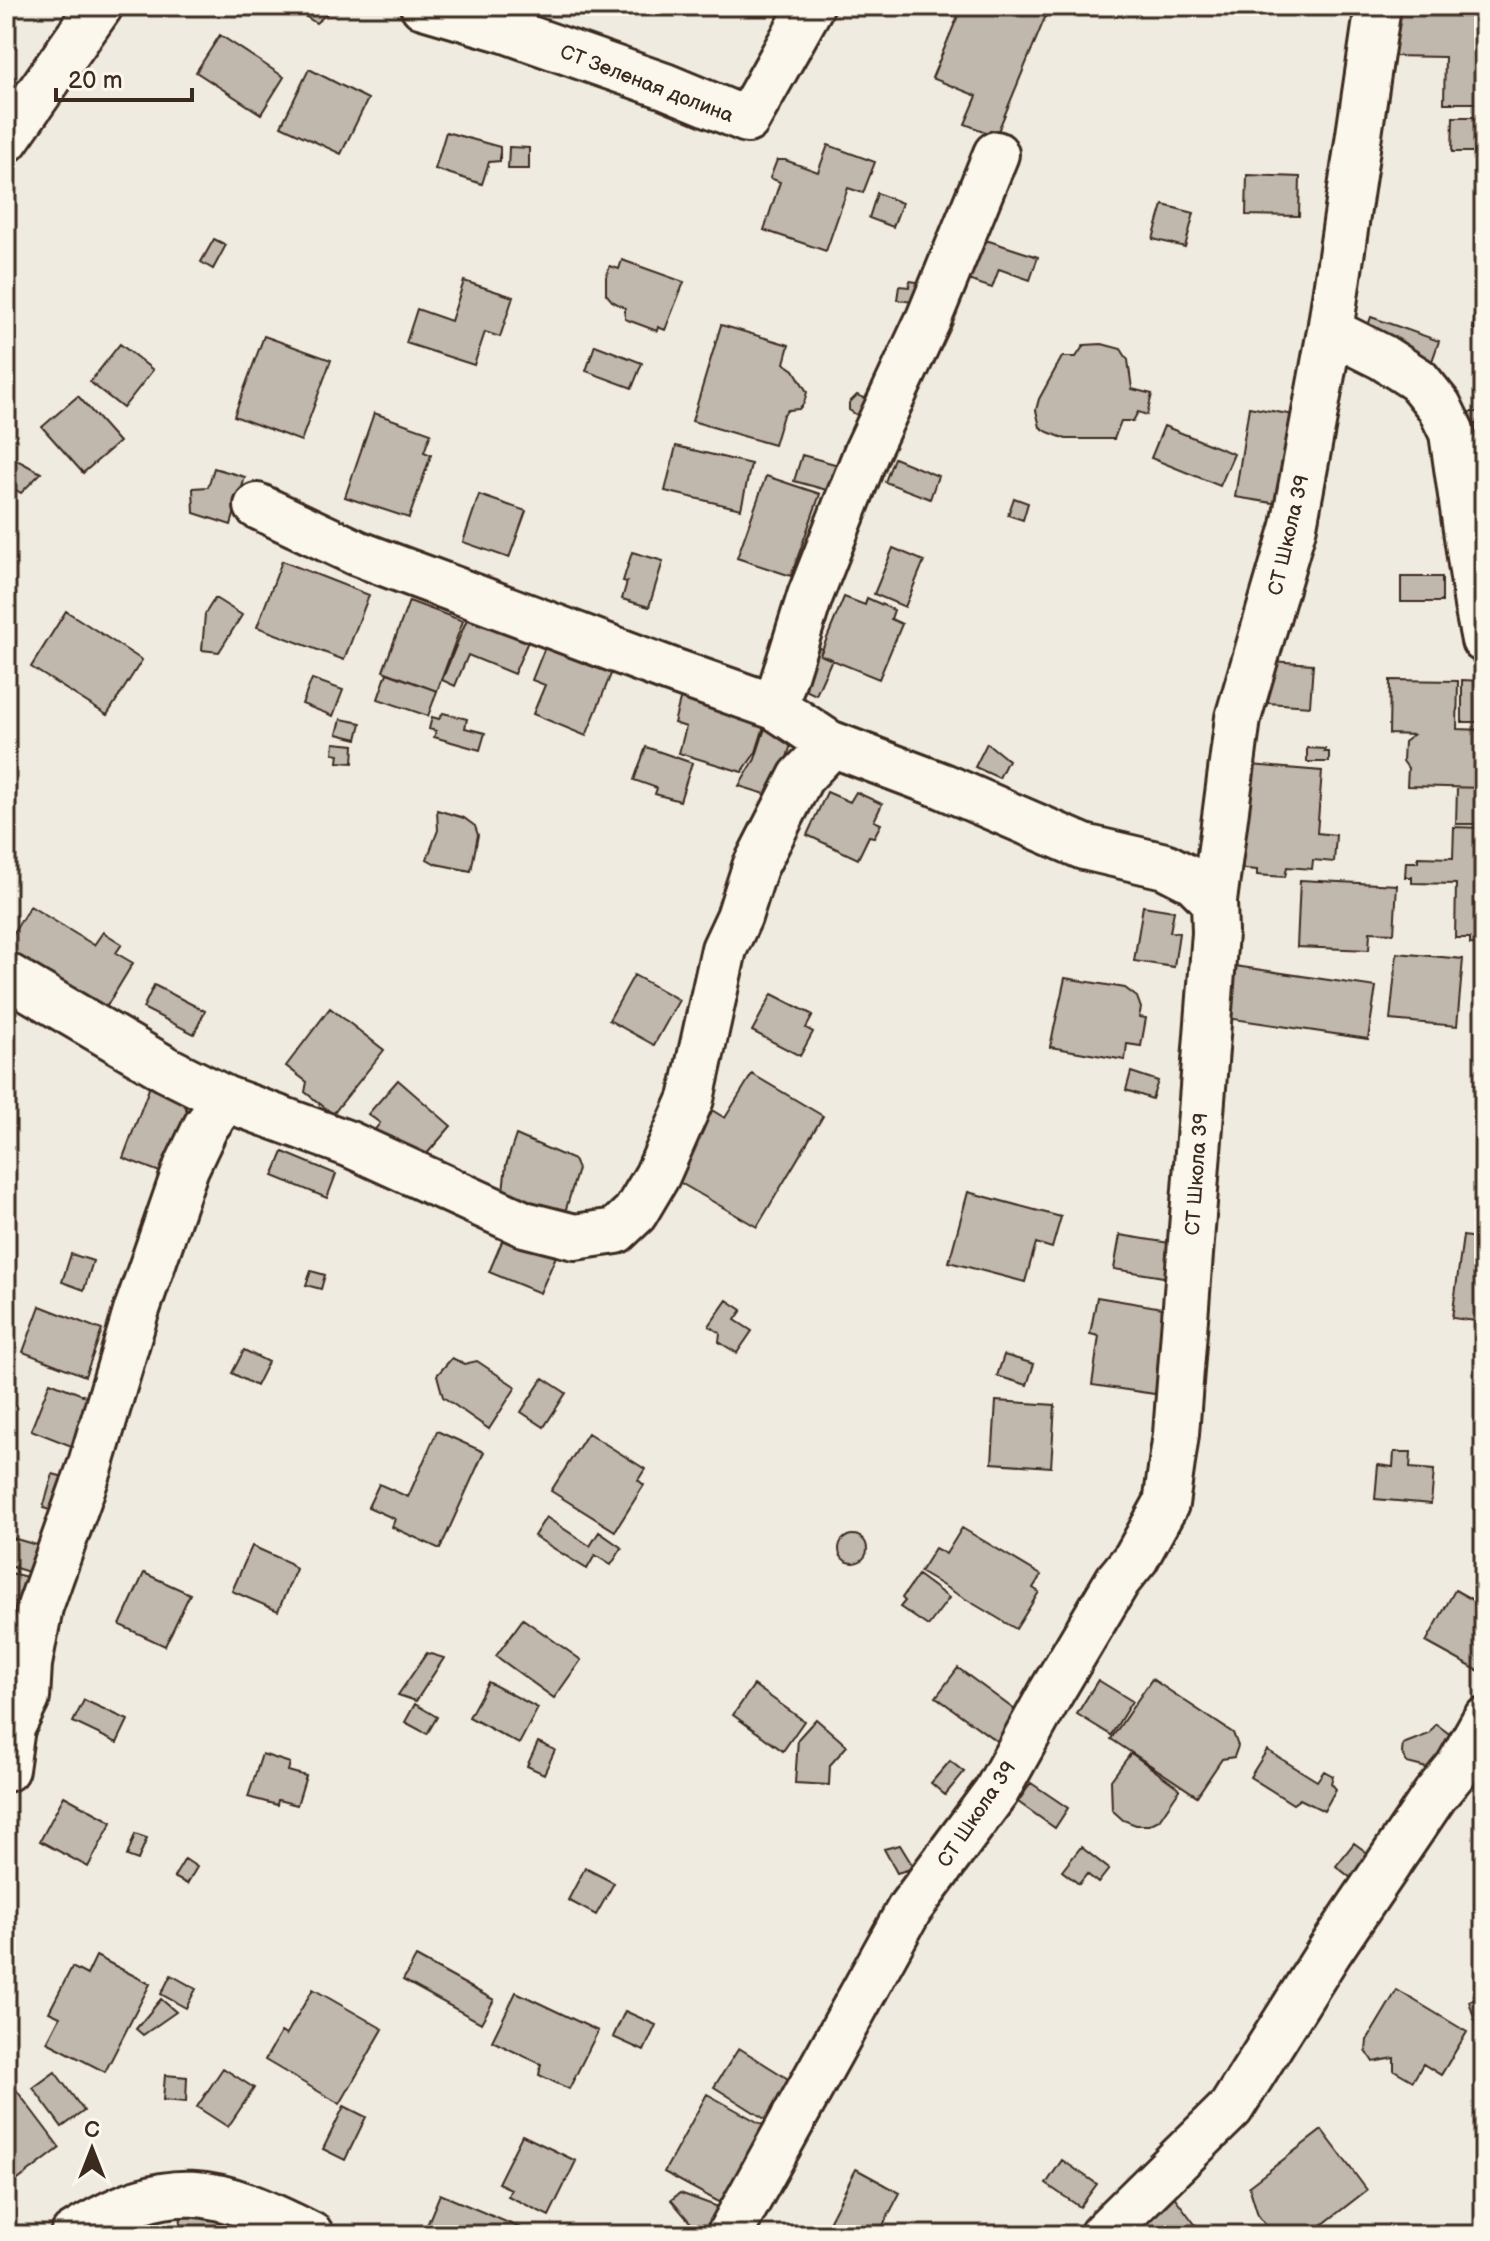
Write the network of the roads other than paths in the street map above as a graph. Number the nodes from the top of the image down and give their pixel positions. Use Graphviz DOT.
graph roads {
  1 [pos="100,6"];
  2 [pos="811,6"];
  3 [pos="1378,6"];
  4 [pos="449,10"];
  5 [pos="6,140"];
  6 [pos="996,154"];
  7 [pos="1330,331"];
  8 [pos="257,506"];
  9 [pos="1484,640"];
  10 [pos="775,707"];
  11 [pos="829,743"];
  12 [pos="1214,901"];
  13 [pos="6,975"];
  14 [pos="226,1099"];
  15 [pos="1484,1721"];
  16 [pos="6,1769"];
  17 [pos="73,2235"];
  18 [pos="311,2235"];
  19 [pos="729,2235"];
  20 [pos="1102,2235"];
  1 -- 5 [label="street"];
  2 -- 4 [label="street, СТ Зеленая долина"];
  3 -- 7 [label="street, СТ Школа 39"];
  6 -- 10 [label="street"];
  7 -- 9 [label="street"];
  7 -- 12 [label="street, СТ Школа 39"];
  8 -- 10 [label="street"];
  10 -- 11 [label="street"];
  11 -- 12 [label="street"];
  11 -- 14 [label="street"];
  12 -- 19 [label="street, СТ Школа 39"];
  13 -- 14 [label="street"];
  14 -- 16 [label="street"];
  15 -- 20 [label="street"];
  17 -- 18 [label="street"];
}
